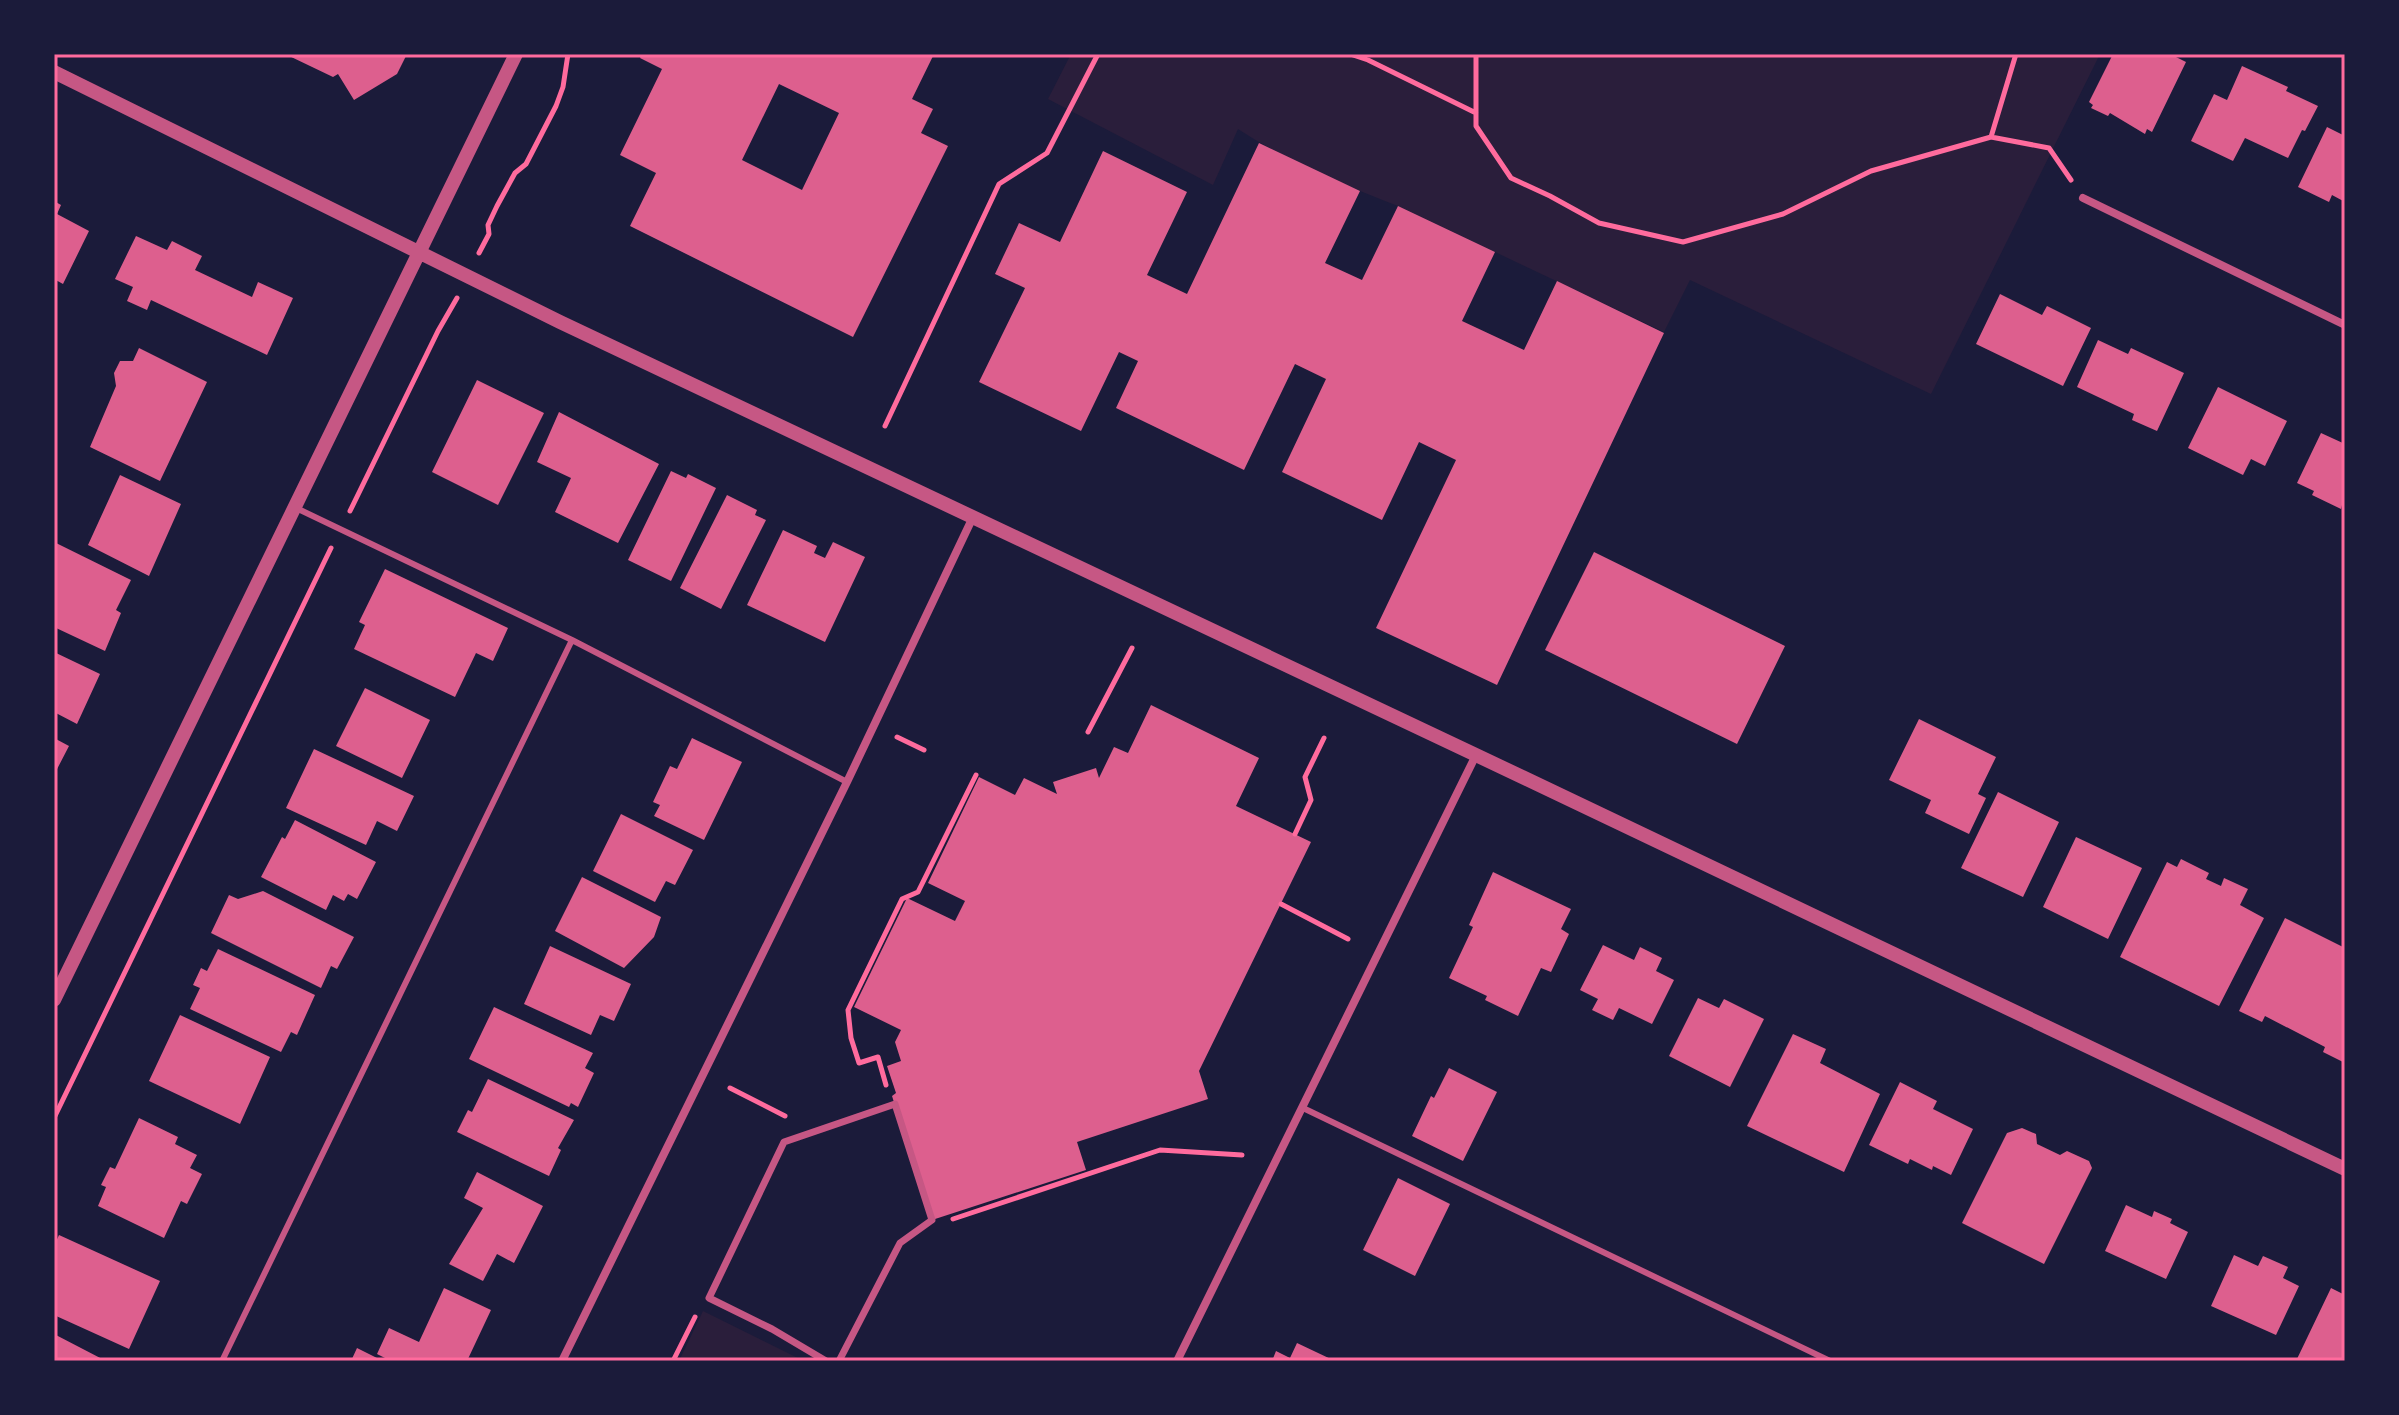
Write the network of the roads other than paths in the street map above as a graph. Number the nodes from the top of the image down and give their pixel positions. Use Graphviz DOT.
graph roads {
  1 [pos="516,54"];
  2 [pos="54,72"];
  3 [pos="2083,198"];
  4 [pos="419,252"];
  5 [pos="2345,325"];
  6 [pos="293,507"];
  7 [pos="973,517"];
  8 [pos="572,640"];
  9 [pos="1476,755"];
  10 [pos="847,782"];
  11 [pos="54,1000"];
  12 [pos="1303,1108"];
  13 [pos="2345,1169"];
  14 [pos="222,1361"];
  15 [pos="562,1361"];
  16 [pos="826,1361"];
  17 [pos="839,1361"];
  18 [pos="1177,1361"];
  19 [pos="1830,1361"];
  1 -- 4 [label="street"];
  2 -- 4 [label="street"];
  3 -- 5 [label="street"];
  4 -- 6 [label="street"];
  4 -- 7 [label="street"];
  6 -- 8 [label="lane"];
  6 -- 11 [label="street"];
  7 -- 9 [label="street"];
  7 -- 10 [label="street"];
  8 -- 10 [label="lane"];
  8 -- 14 [label="lane"];
  9 -- 12 [label="street"];
  9 -- 13 [label="street"];
  10 -- 15 [label="street"];
  12 -- 18 [label="street"];
  12 -- 19 [label="lane"];
  16 -- 17 [label="street"];
}
